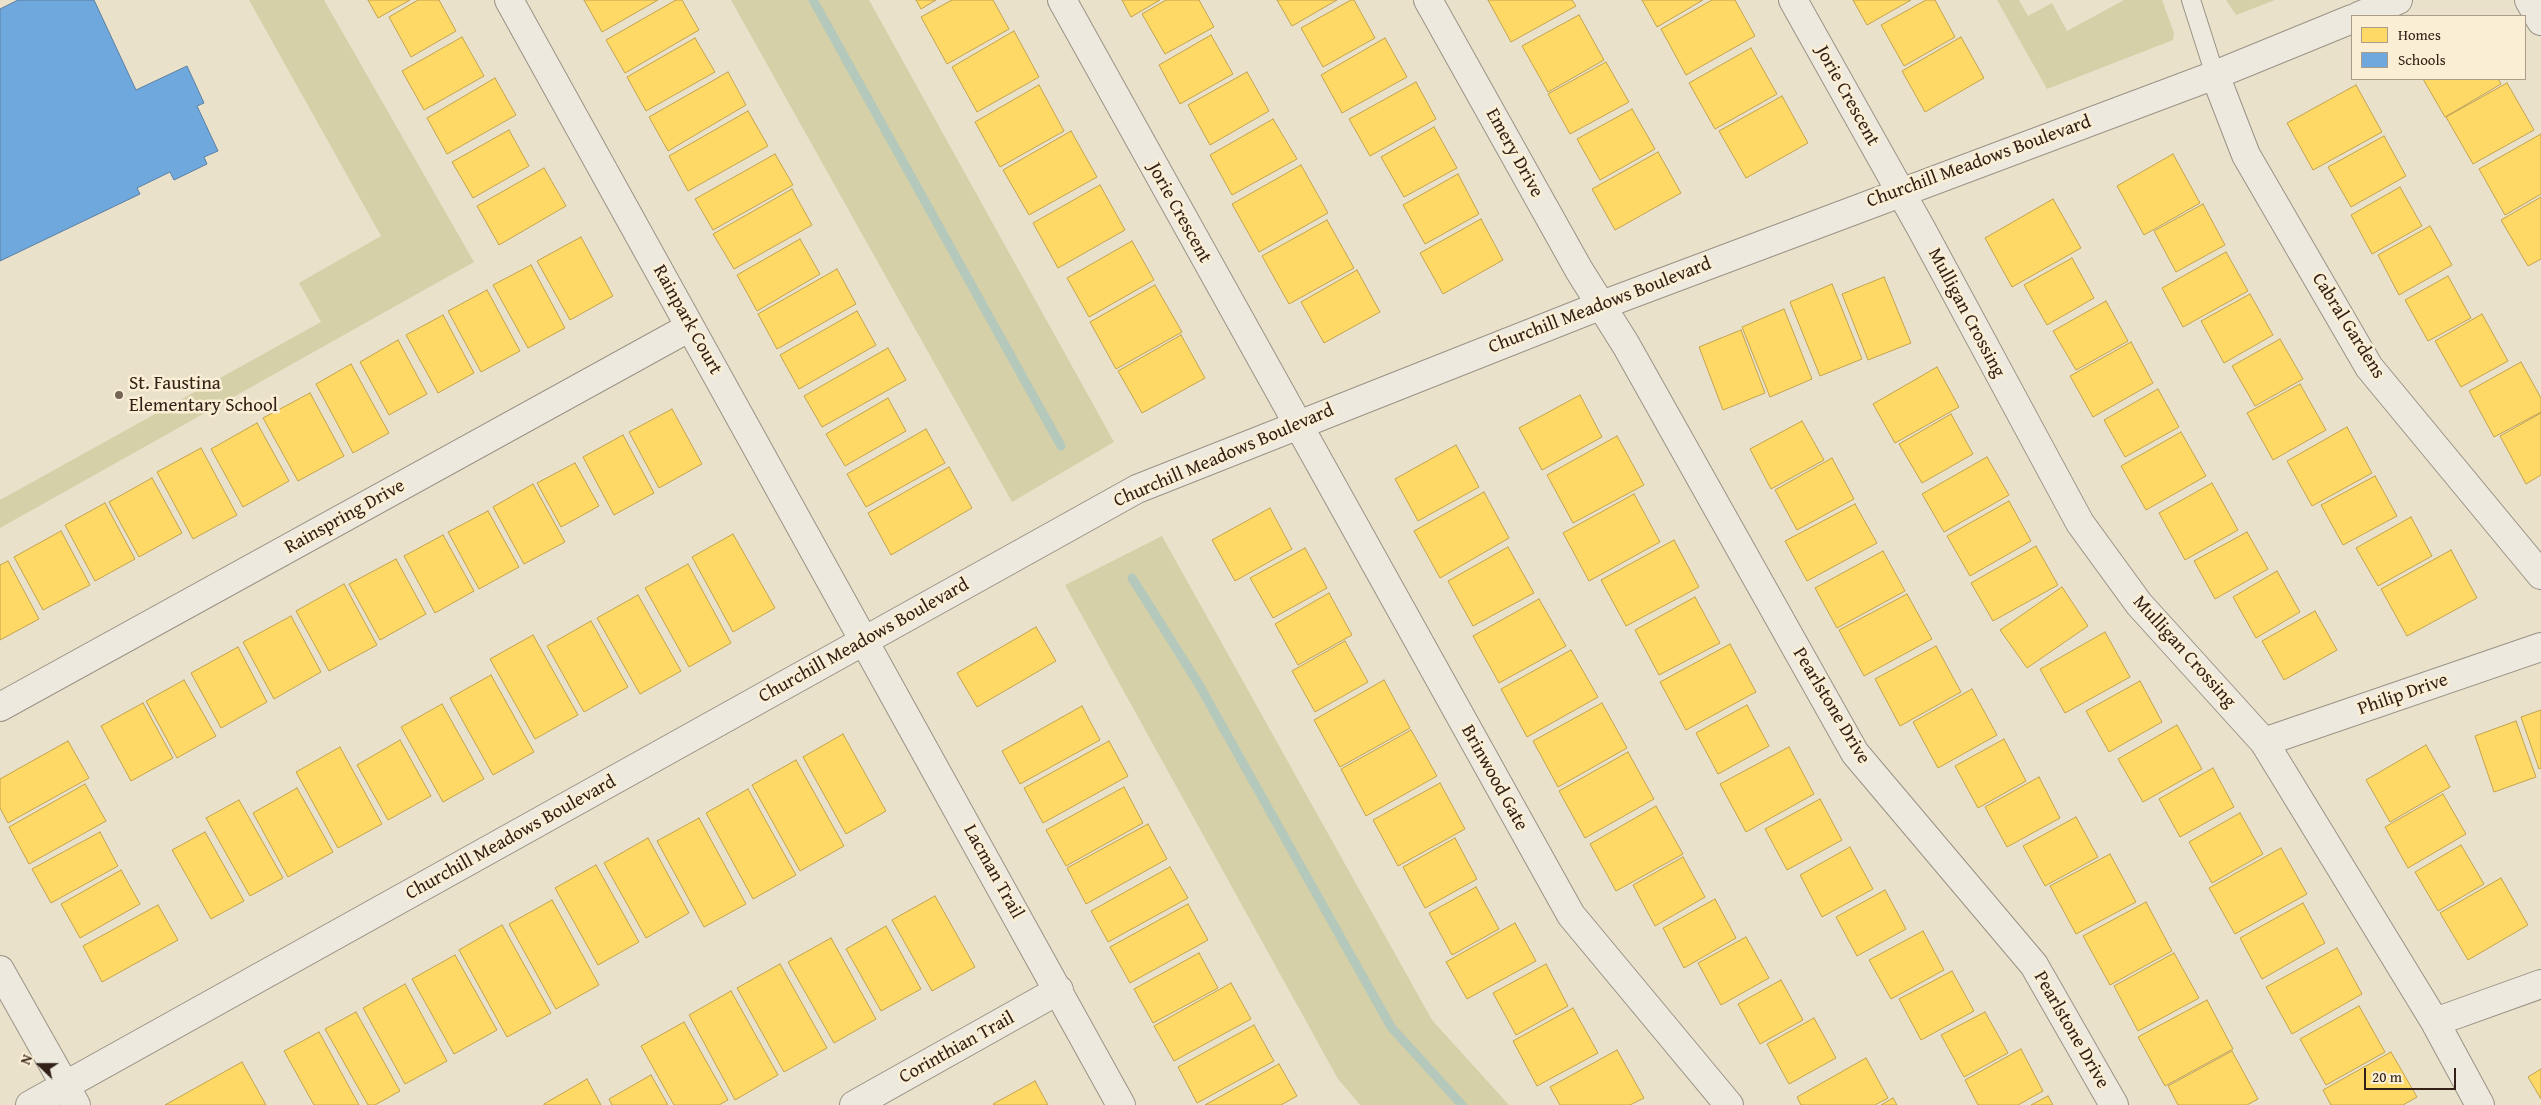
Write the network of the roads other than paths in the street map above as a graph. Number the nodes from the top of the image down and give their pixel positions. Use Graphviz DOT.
graph roads {
  1 [pos="509,0"];
  2 [pos="1062,0"];
  3 [pos="1428,0"];
  4 [pos="1793,0"];
  5 [pos="2191,0"];
  6 [pos="2398,0"];
  7 [pos="2529,0"];
  8 [pos="2361,15"];
  9 [pos="2351,19"];
  10 [pos="2541,22"];
  11 [pos="2215,75"];
  12 [pos="1900,191"];
  13 [pos="1602,305"];
  14 [pos="690,327"];
  15 [pos="1297,425"];
  16 [pos="2541,574"];
  17 [pos="864,641"];
  18 [pos="2541,647"];
  19 [pos="0,708"];
  20 [pos="2264,742"];
  21 [pos="0,970"];
  22 [pos="2541,984"];
  23 [pos="1059,990"];
  24 [pos="2435,1022"];
  25 [pos="70,1096"];
  26 [pos="30,1105"];
  27 [pos="854,1105"];
  28 [pos="1121,1105"];
  29 [pos="1730,1105"];
  30 [pos="2114,1105"];
  31 [pos="2480,1105"];
  1 -- 14 [label="street, Rainpark Court"];
  2 -- 15 [label="street, Jorie Crescent"];
  3 -- 13 [label="street, Emery Drive"];
  4 -- 12 [label="street, Jorie Crescent"];
  5 -- 11 [label="lane"];
  6 -- 8 [label="street"];
  7 -- 10 [label="street"];
  9 -- 11 [label="street, Churchill Meadows Boulevard"];
  11 -- 12 [label="street, Churchill Meadows Boulevard"];
  11 -- 16 [label="street, Cabral Gardens"];
  12 -- 13 [label="street, Churchill Meadows Boulevard"];
  12 -- 20 [label="street, Mulligan Crossing"];
  13 -- 15 [label="street, Churchill Meadows Boulevard"];
  13 -- 30 [label="street, Pearlstone Drive"];
  14 -- 17 [label="street, Rainpark Court"];
  14 -- 19 [label="street, Rainspring Drive"];
  15 -- 17 [label="street, Churchill Meadows Boulevard"];
  15 -- 29 [label="street, Brinwood Gate"];
  17 -- 23 [label="street, Lacman Trail"];
  17 -- 25 [label="street, Churchill Meadows Boulevard"];
  18 -- 20 [label="street, Philip Drive"];
  20 -- 24 [label="street, Mulligan Crossing"];
  21 -- 25 [label="street"];
  22 -- 24 [label="street"];
  23 -- 27 [label="street, Corinthian Trail"];
  23 -- 28 [label="street, Lacman Trail"];
  24 -- 31 [label="street, Mulligan Crossing"];
  25 -- 26 [label="street, Churchill Meadows Boulevard"];
}
